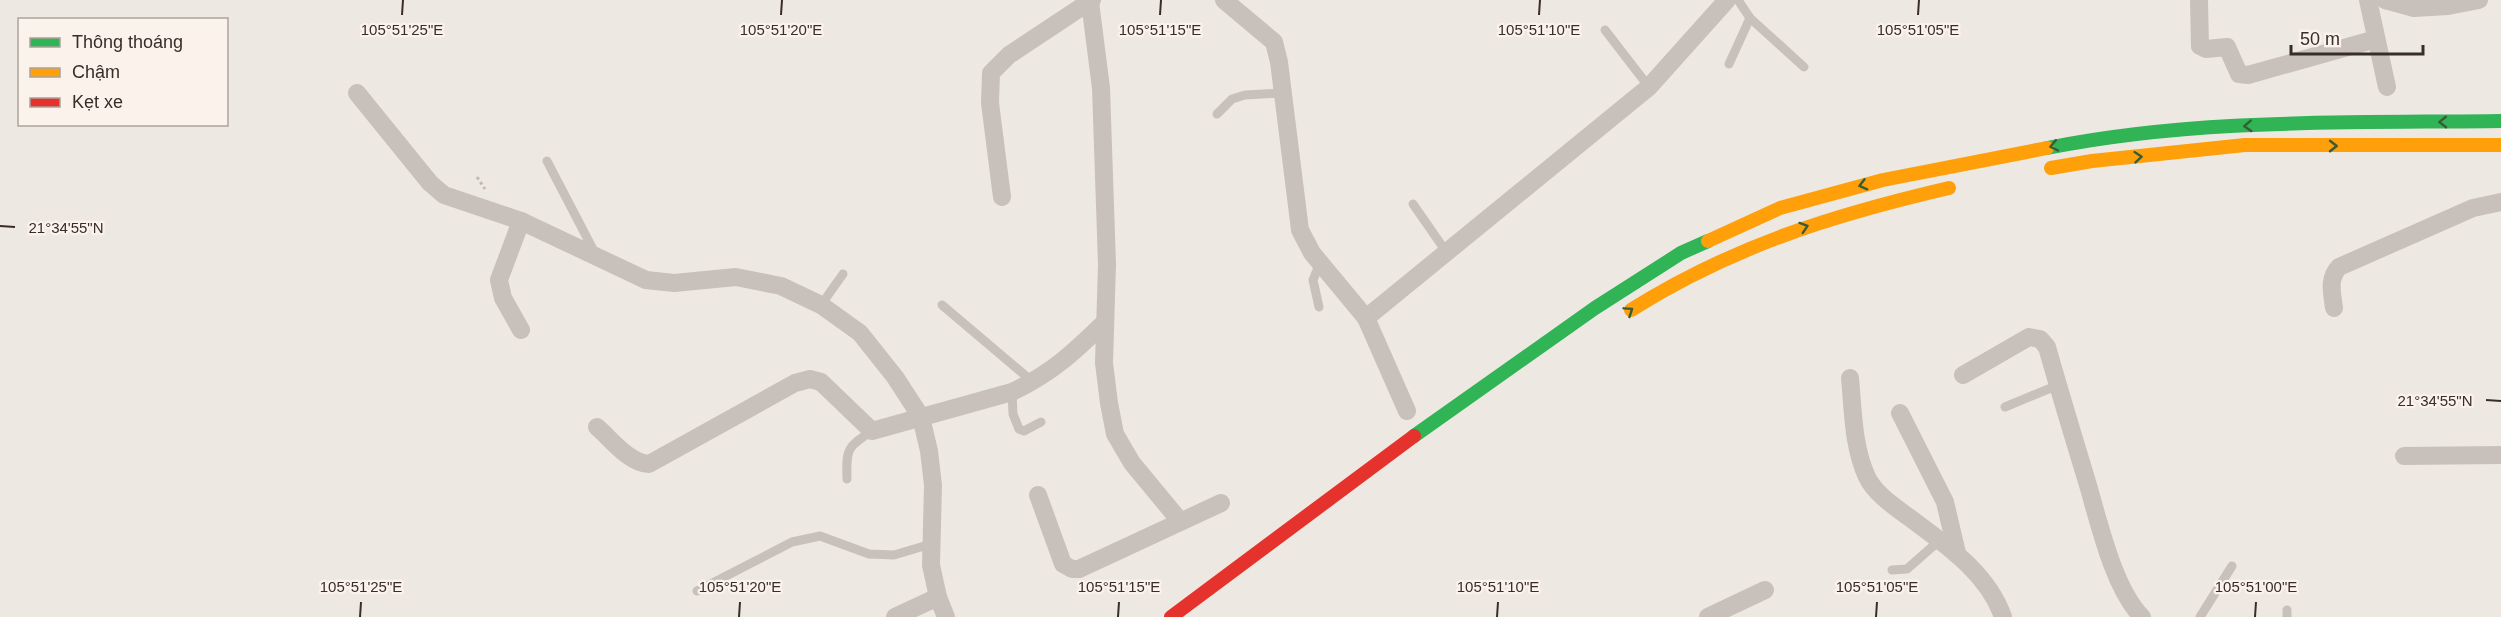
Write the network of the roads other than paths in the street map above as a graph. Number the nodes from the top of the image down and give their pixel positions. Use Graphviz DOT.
graph roads {
  1 [pos="1224,0"];
  2 [pos="1727,0"];
  3 [pos="1738,0"];
  4 [pos="2199,0"];
  5 [pos="2368,0"];
  6 [pos="2385,0"];
  7 [pos="2479,0"];
  8 [pos="1091,1"];
  9 [pos="1750,18"];
  10 [pos="1605,30"];
  11 [pos="2376,39"];
  12 [pos="1729,64"];
  13 [pos="1804,67"];
  14 [pos="1649,87"];
  15 [pos="2387,87"];
  16 [pos="357,93"];
  17 [pos="1283,93"];
  18 [pos="1217,114"];
  19 [pos="2501,121"];
  20 [pos="2501,145"];
  21 [pos="547,161"];
  22 [pos="2034,171"];
  23 [pos="1966,184"];
  24 [pos="1002,197"];
  25 [pos="2501,202"];
  26 [pos="1413,204"];
  27 [pos="521,221"];
  28 [pos="1447,253"];
  29 [pos="597,257"];
  30 [pos="1320,263"];
  31 [pos="843,274"];
  32 [pos="821,305"];
  33 [pos="942,305"];
  34 [pos="1319,307"];
  35 [pos="2334,308"];
  36 [pos="1622,316"];
  37 [pos="1366,318"];
  38 [pos="1105,322"];
  39 [pos="521,330"];
  40 [pos="1963,375"];
  41 [pos="1850,378"];
  42 [pos="1033,382"];
  43 [pos="2058,385"];
  44 [pos="1012,392"];
  45 [pos="2005,407"];
  46 [pos="1407,411"];
  47 [pos="1900,413"];
  48 [pos="921,417"];
  49 [pos="1041,422"];
  50 [pos="597,427"];
  51 [pos="872,431"];
  52 [pos="2501,455"];
  53 [pos="2404,456"];
  54 [pos="847,479"];
  55 [pos="1038,495"];
  56 [pos="1221,503"];
  57 [pos="1180,522"];
  58 [pos="1940,540"];
  59 [pos="931,544"];
  60 [pos="1957,553"];
  61 [pos="2232,566"];
  62 [pos="1892,570"];
  63 [pos="1765,590"];
  64 [pos="697,591"];
  65 [pos="938,597"];
  66 [pos="895,617"];
  67 [pos="946,617"];
  68 [pos="1171,617"];
  69 [pos="1708,617"];
  70 [pos="2003,617"];
  71 [pos="2142,617"];
  72 [pos="2200,617"];
  1 -- 17 [label="street"];
  2 -- 14 [label="street"];
  3 -- 9 [label="lane"];
  4 -- 11 [label="street"];
  5 -- 11 [label="street"];
  6 -- 7 [label="street"];
  8 -- 24 [label="street"];
  8 -- 38 [label="street"];
  9 -- 12 [label="lane"];
  9 -- 13 [label="lane"];
  10 -- 14 [label="lane"];
  11 -- 15 [label="street"];
  14 -- 28 [label="street"];
  16 -- 27 [label="street"];
  17 -- 18 [label="lane"];
  17 -- 30 [label="street"];
  19 -- 68 [label="highway, one-way"];
  22 -- 20 [label="highway, one-way"];
  21 -- 29 [label="lane"];
  36 -- 23 [label="highway, one-way"];
  25 -- 35 [label="street"];
  26 -- 28 [label="lane"];
  27 -- 29 [label="street"];
  27 -- 39 [label="street"];
  28 -- 37 [label="street"];
  29 -- 32 [label="street"];
  30 -- 34 [label="lane"];
  30 -- 37 [label="street"];
  31 -- 32 [label="lane"];
  32 -- 48 [label="street"];
  33 -- 42 [label="lane"];
  37 -- 46 [label="street"];
  38 -- 42 [label="street"];
  38 -- 57 [label="street"];
  40 -- 43 [label="street"];
  41 -- 58 [label="street"];
  42 -- 44 [label="street"];
  43 -- 45 [label="lane"];
  43 -- 71 [label="street"];
  44 -- 48 [label="street"];
  44 -- 49 [label="lane"];
  47 -- 60 [label="street"];
  48 -- 51 [label="street"];
  48 -- 59 [label="street"];
  50 -- 51 [label="street"];
  51 -- 54 [label="lane"];
  52 -- 53 [label="street"];
  55 -- 57 [label="street"];
  56 -- 57 [label="street"];
  58 -- 60 [label="street"];
  58 -- 62 [label="lane"];
  59 -- 64 [label="lane"];
  59 -- 65 [label="street"];
  60 -- 70 [label="street"];
  61 -- 72 [label="lane"];
  63 -- 69 [label="street"];
  65 -- 66 [label="street"];
  65 -- 67 [label="street"];
}
